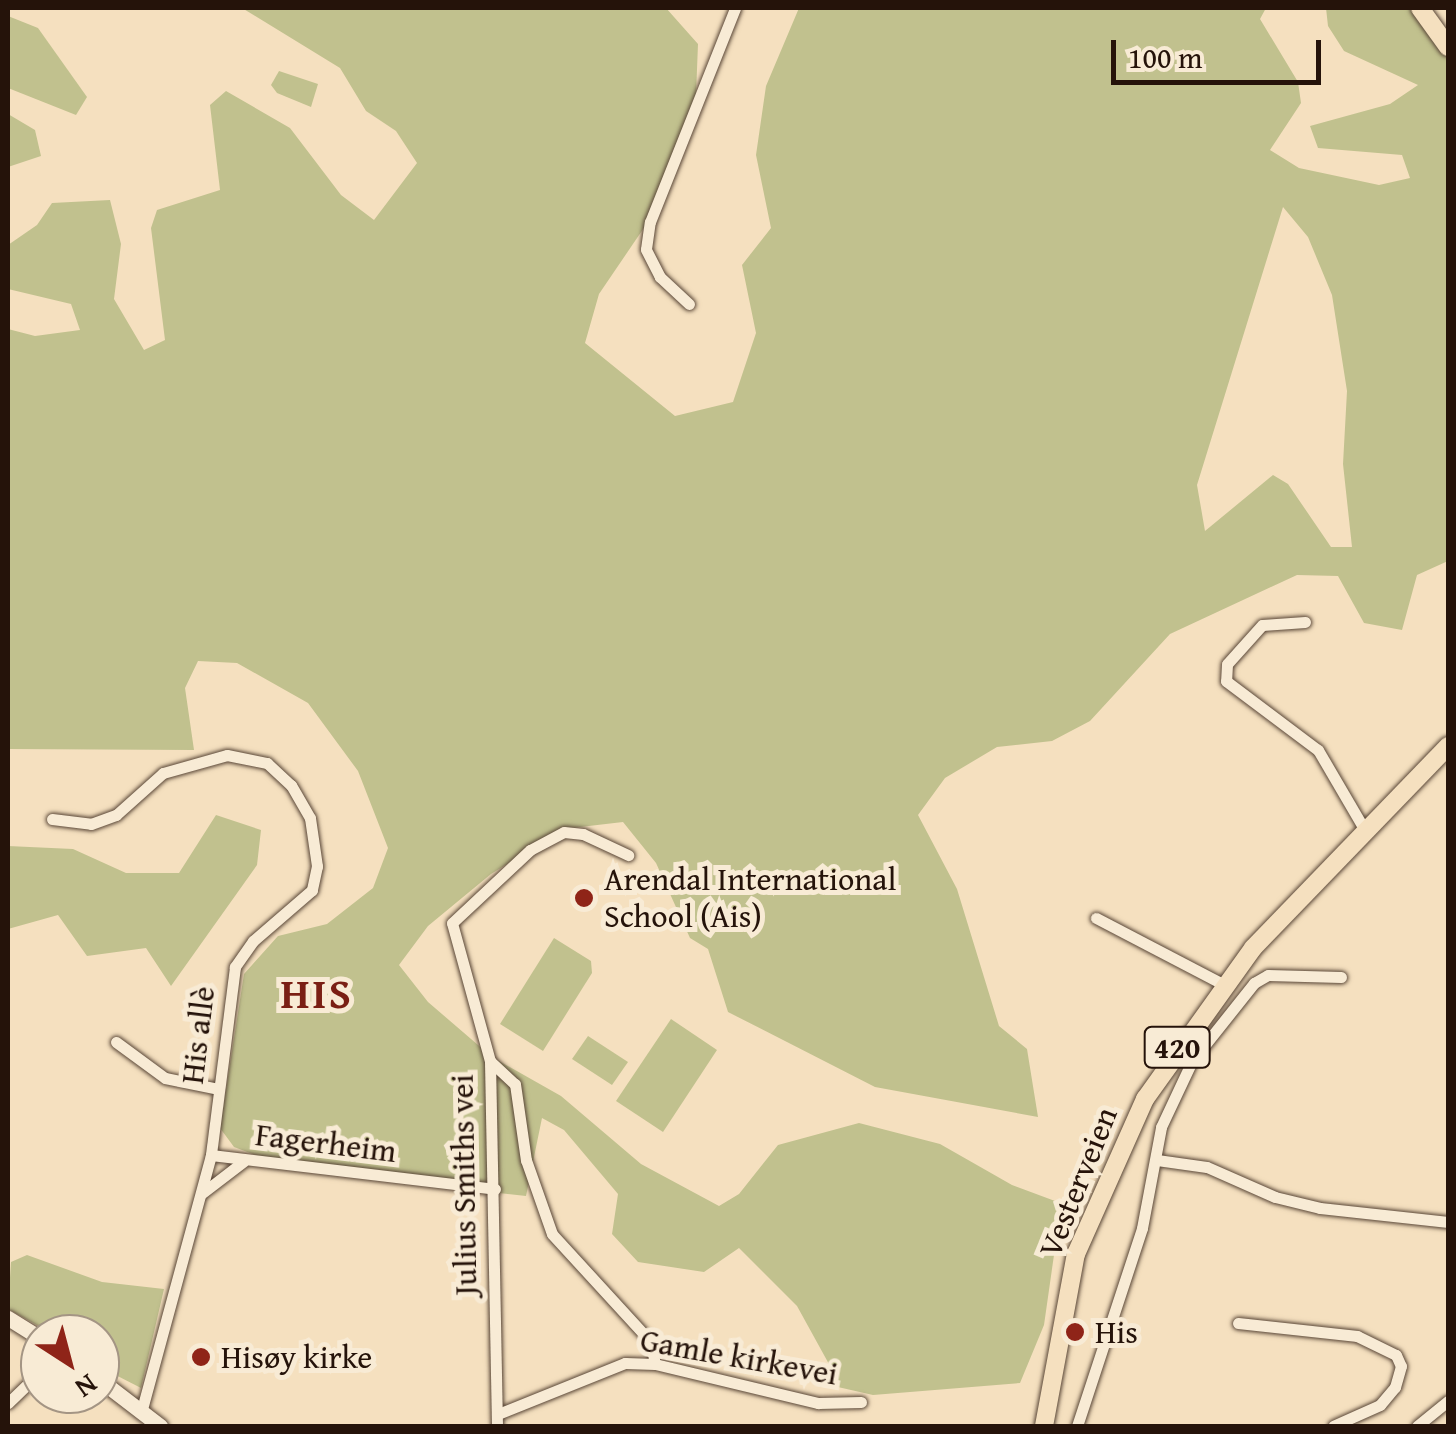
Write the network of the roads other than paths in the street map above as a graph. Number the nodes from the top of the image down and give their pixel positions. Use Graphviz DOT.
graph roads {
  1 [pos="735,8"];
  2 [pos="1420,8"];
  3 [pos="1448,48"];
  4 [pos="689,304"];
  5 [pos="1306,622"];
  6 [pos="1448,746"];
  7 [pos="52,819"];
  8 [pos="1366,832"];
  9 [pos="628,855"];
  10 [pos="1096,918"];
  11 [pos="1341,977"];
  12 [pos="1223,984"];
  13 [pos="116,1042"];
  14 [pos="490,1061"];
  15 [pos="218,1088"];
  16 [pos="212,1154"];
  17 [pos="1157,1160"];
  18 [pos="244,1162"];
  19 [pos="494,1189"];
  20 [pos="201,1194"];
  21 [pos="1448,1222"];
  22 [pos="1238,1322"];
  23 [pos="654,1364"];
  24 [pos="120,1396"];
  25 [pos="861,1402"];
  26 [pos="1448,1402"];
  27 [pos="141,1412"];
  28 [pos="497,1420"];
  29 [pos="160,1426"];
  30 [pos="1044,1426"];
  31 [pos="1077,1426"];
  32 [pos="1333,1426"];
  33 [pos="1417,1426"];
  1 -- 4 [label="street"];
  2 -- 3 [label="main road"];
  5 -- 8 [label="street"];
  6 -- 8 [label="main road, Vesterveien / 420"];
  7 -- 15 [label="street, His allè"];
  8 -- 12 [label="main road, Vesterveien / 420"];
  9 -- 14 [label="street, Julius Smiths vei"];
  10 -- 12 [label="street"];
  11 -- 17 [label="street"];
  12 -- 30 [label="main road, Vesterveien / 420"];
  13 -- 15 [label="street"];
  14 -- 19 [label="street, Julius Smiths vei"];
  14 -- 23 [label="street"];
  15 -- 16 [label="street, His allè"];
  16 -- 18 [label="street, Fagerheim"];
  16 -- 20 [label="street, His allè"];
  17 -- 21 [label="street"];
  17 -- 31 [label="street"];
  18 -- 19 [label="street, Fagerheim"];
  18 -- 20 [label="street"];
  19 -- 28 [label="street, Julius Smiths vei"];
  20 -- 27 [label="street, His allè"];
  22 -- 32 [label="street"];
  23 -- 25 [label="street, Gamle kirkevei"];
  23 -- 28 [label="street, Gamle kirkevei"];
  24 -- 27 [label="main road"];
  26 -- 33 [label="street"];
  27 -- 29 [label="main road"];
}
